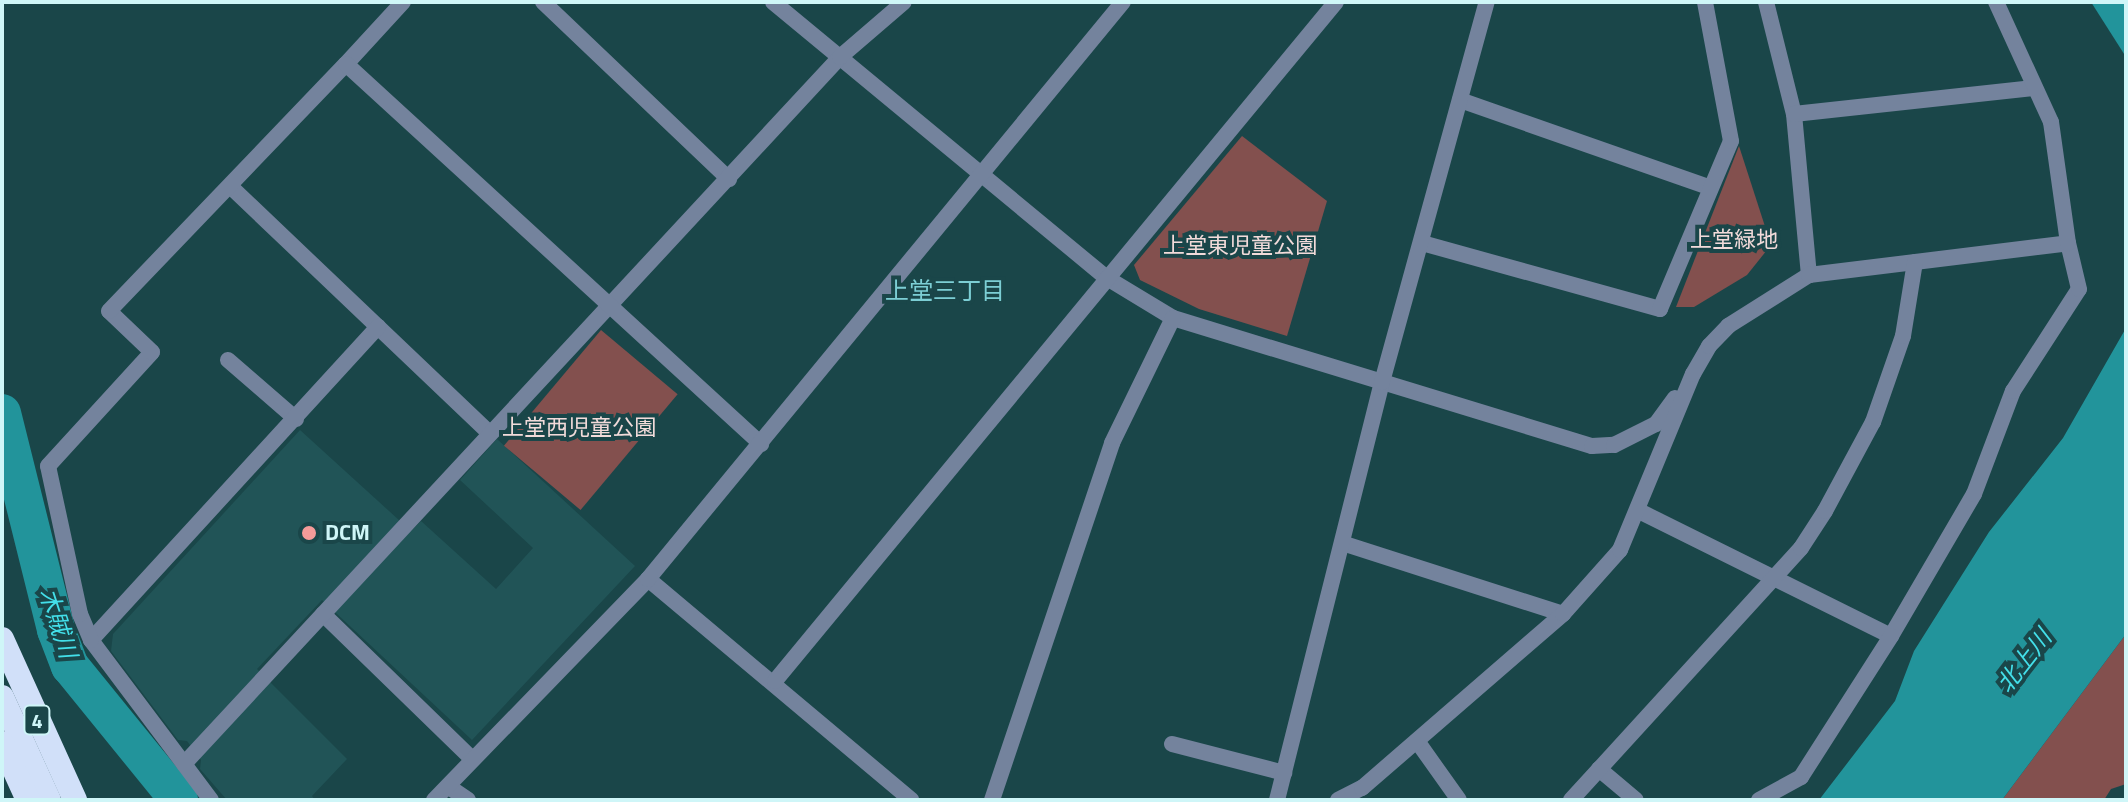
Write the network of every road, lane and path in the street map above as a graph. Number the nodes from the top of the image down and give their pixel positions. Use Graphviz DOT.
graph roads {
  1 [pos="403,2"];
  2 [pos="543,2"];
  3 [pos="773,2"];
  4 [pos="904,2"];
  5 [pos="1123,2"];
  6 [pos="1336,2"];
  7 [pos="1487,2"];
  8 [pos="1705,2"];
  9 [pos="1766,2"];
  10 [pos="1996,2"];
  11 [pos="840,57"];
  12 [pos="346,64"];
  13 [pos="2034,88"];
  14 [pos="1460,100"];
  15 [pos="1794,114"];
  16 [pos="981,175"];
  17 [pos="729,179"];
  18 [pos="230,186"];
  19 [pos="1709,187"];
  20 [pos="1422,243"];
  21 [pos="2068,243"];
  22 [pos="1915,262"];
  23 [pos="1809,275"];
  24 [pos="1107,278"];
  25 [pos="612,309"];
  26 [pos="1173,318"];
  27 [pos="378,327"];
  28 [pos="228,360"];
  29 [pos="1693,374"];
  30 [pos="1382,382"];
  31 [pos="296,419"];
  32 [pos="489,433"];
  33 [pos="761,444"];
  34 [pos="1639,511"];
  35 [pos="1342,543"];
  36 [pos="1772,578"];
  37 [pos="648,579"];
  38 [pos="323,614"];
  39 [pos="1563,614"];
  40 [pos="1891,636"];
  41 [pos="2,639"];
  42 [pos="91,640"];
  43 [pos="775,681"];
  44 [pos="2,697"];
  45 [pos="1417,741"];
  46 [pos="2,743"];
  47 [pos="1172,744"];
  48 [pos="472,759"];
  49 [pos="184,764"];
  50 [pos="1599,769"];
  51 [pos="1284,773"];
  52 [pos="449,787"];
  53 [pos="28,800"];
  54 [pos="49,800"];
  55 [pos="75,800"];
  56 [pos="211,800"];
  57 [pos="434,800"];
  58 [pos="468,800"];
  59 [pos="911,800"];
  60 [pos="992,800"];
  61 [pos="1277,800"];
  62 [pos="1338,800"];
  63 [pos="1459,800"];
  64 [pos="1571,800"];
  65 [pos="1636,800"];
  66 [pos="1759,800"];
  1 -- 12 [label="street"];
  2 -- 17 [label="street"];
  3 -- 11 [label="street"];
  4 -- 11 [label="street"];
  5 -- 16 [label="street"];
  6 -- 24 [label="street"];
  7 -- 14 [label="street"];
  8 -- 19 [label="street"];
  9 -- 15 [label="street"];
  10 -- 13 [label="street"];
  11 -- 16 [label="street"];
  11 -- 17 [label="street"];
  12 -- 18 [label="street"];
  12 -- 25 [label="street"];
  13 -- 15 [label="street"];
  13 -- 21 [label="street"];
  14 -- 19 [label="street"];
  14 -- 20 [label="street"];
  15 -- 23 [label="street"];
  16 -- 24 [label="street"];
  16 -- 33 [label="street"];
  17 -- 25 [label="street"];
  18 -- 27 [label="street"];
  18 -- 42 [label="street"];
  19 -- 20 [label="street"];
  20 -- 30 [label="street"];
  21 -- 22 [label="street"];
  21 -- 40 [label="street"];
  22 -- 23 [label="street"];
  22 -- 36 [label="street"];
  23 -- 29 [label="street"];
  24 -- 26 [label="street"];
  24 -- 43 [label="street"];
  25 -- 32 [label="street"];
  25 -- 33 [label="street"];
  26 -- 30 [label="street"];
  26 -- 60 [label="street"];
  27 -- 31 [label="street"];
  27 -- 32 [label="street"];
  28 -- 31 [label="street"];
  29 -- 30 [label="street"];
  29 -- 34 [label="street"];
  30 -- 35 [label="street"];
  31 -- 42 [label="street"];
  32 -- 38 [label="street"];
  33 -- 37 [label="street"];
  34 -- 36 [label="street"];
  34 -- 39 [label="street"];
  35 -- 39 [label="street"];
  35 -- 51 [label="street"];
  36 -- 40 [label="street"];
  36 -- 50 [label="street"];
  37 -- 43 [label="street"];
  37 -- 48 [label="street"];
  38 -- 48 [label="street"];
  38 -- 49 [label="street"];
  39 -- 45 [label="street"];
  40 -- 66 [label="street"];
  41 -- 55 [label="highway, 4"];
  42 -- 49 [label="street"];
  43 -- 59 [label="street"];
  44 -- 54 [label="highway, 4"];
  45 -- 62 [label="street"];
  45 -- 63 [label="street"];
  46 -- 53 [label="highway"];
  47 -- 51 [label="street"];
  48 -- 52 [label="street"];
  49 -- 56 [label="street"];
  50 -- 64 [label="street"];
  50 -- 65 [label="street"];
  51 -- 61 [label="street"];
  52 -- 57 [label="street"];
  52 -- 58 [label="street"];
}
